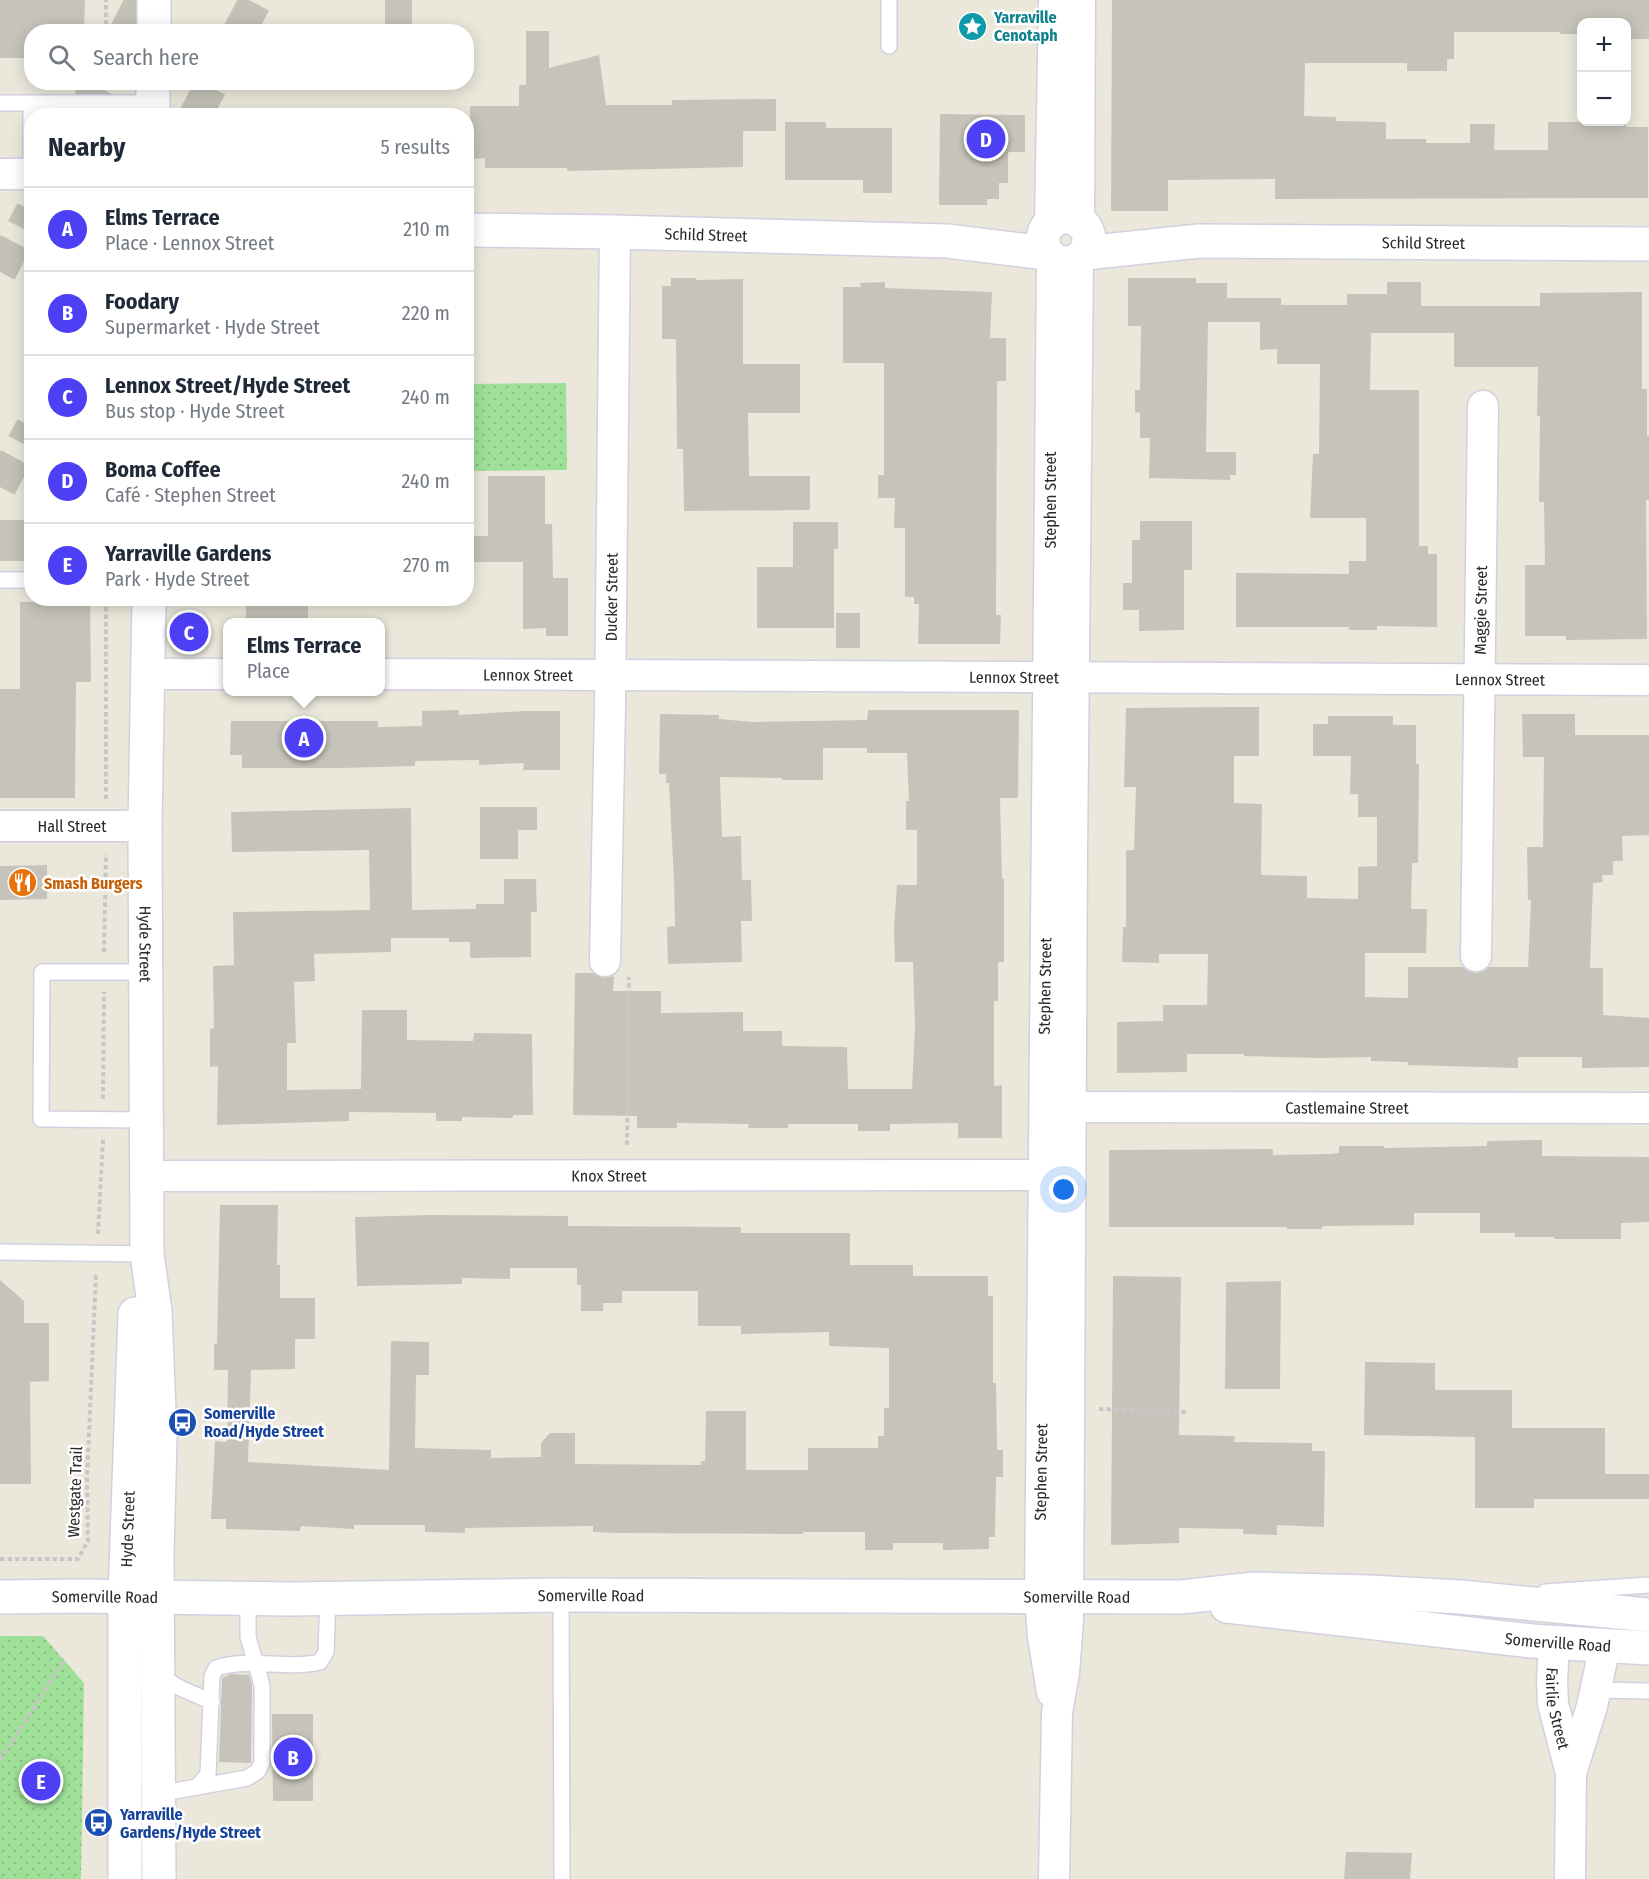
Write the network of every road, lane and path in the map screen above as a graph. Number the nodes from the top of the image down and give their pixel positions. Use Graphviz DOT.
graph roads {
  1 [pos="106,0"];
  2 [pos="154,0"];
  3 [pos="889,0"];
  4 [pos="1054,0"];
  5 [pos="1080,0"];
  6 [pos="106,24"];
  7 [pos="154,24"];
  8 [pos="889,46"];
  9 [pos="153,100"];
  10 [pos="0,103"];
  11 [pos="31,103"];
  12 [pos="31,108"];
  13 [pos="0,174"];
  14 [pos="24,174"];
  15 [pos="474,230"];
  16 [pos="615,232"];
  17 [pos="1065,241"];
  18 [pos="1649,244"];
  19 [pos="1483,406"];
  20 [pos="0,580"];
  21 [pos="24,580"];
  22 [pos="149,606"];
  23 [pos="148,674"];
  24 [pos="223,674"];
  25 [pos="385,674"];
  26 [pos="610,675"];
  27 [pos="1062,677"];
  28 [pos="1480,678"];
  29 [pos="1649,680"];
  30 [pos="0,826"];
  31 [pos="145,826"];
  32 [pos="1476,956"];
  33 [pos="605,961"];
  34 [pos="145,972"];
  35 [pos="1057,1107"];
  36 [pos="1649,1108"];
  37 [pos="147,1120"];
  38 [pos="627,1145"];
  39 [pos="1057,1175"];
  40 [pos="147,1176"];
  41 [pos="0,1252"];
  42 [pos="147,1254"];
  43 [pos="91,1382"];
  44 [pos="1068,1408"];
  45 [pos="1188,1412"];
  46 [pos="0,1559"];
  47 [pos="561,1595"];
  48 [pos="1647,1595"];
  49 [pos="1053,1596"];
  50 [pos="0,1597"];
  51 [pos="125,1597"];
  52 [pos="1181,1597"];
  53 [pos="1461,1597"];
  54 [pos="158,1598"];
  55 [pos="248,1598"];
  56 [pos="328,1599"];
  57 [pos="1584,1609"];
  58 [pos="1554,1643"];
  59 [pos="1605,1646"];
  60 [pos="1649,1648"];
  61 [pos="64,1661"];
  62 [pos="255,1664"];
  63 [pos="158,1675"];
  64 [pos="1596,1690"];
  65 [pos="1552,1691"];
  66 [pos="1649,1691"];
  67 [pos="212,1702"];
  68 [pos="0,1760"];
  69 [pos="1571,1773"];
  70 [pos="197,1787"];
  71 [pos="159,1794"];
  72 [pos="125,1879"];
  73 [pos="159,1879"];
  74 [pos="562,1879"];
  75 [pos="1054,1879"];
  76 [pos="1570,1879"];
  1 -- 6 [label="path"];
  2 -- 7 [label="street"];
  3 -- 8 [label="lane"];
  4 -- 17 [label="street, Stephen Street"];
  5 -- 17 [label="street, Stephen Street"];
  9 -- 11 [label="lane"];
  10 -- 11 [label="lane"];
  11 -- 12 [label="lane"];
  13 -- 14 [label="street"];
  15 -- 16 [label="street, Schild Street"];
  16 -- 17 [label="street, Schild Street"];
  16 -- 26 [label="street, Ducker Street"];
  17 -- 18 [label="street, Schild Street"];
  17 -- 27 [label="street, Stephen Street"];
  19 -- 28 [label="street, Maggie Street"];
  20 -- 21 [label="lane"];
  22 -- 23 [label="street, Hyde Street"];
  23 -- 24 [label="street"];
  23 -- 31 [label="street, Hyde Street"];
  25 -- 26 [label="street, Lennox Street"];
  26 -- 27 [label="street, Lennox Street"];
  26 -- 33 [label="street, Ducker Street"];
  27 -- 28 [label="street, Lennox Street"];
  27 -- 35 [label="street, Stephen Street"];
  28 -- 29 [label="street, Lennox Street"];
  28 -- 32 [label="street, Maggie Street"];
  30 -- 31 [label="street, Hall Street"];
  31 -- 34 [label="street, Hyde Street"];
  33 -- 38 [label="path"];
  34 -- 37 [label="street, Hyde Street"];
  34 -- 37 [label="lane"];
  35 -- 36 [label="street, Castlemaine Street"];
  35 -- 39 [label="street, Stephen Street"];
  37 -- 40 [label="street, Hyde Street"];
  39 -- 40 [label="street, Knox Street"];
  39 -- 44 [label="street, Stephen Street"];
  39 -- 49 [label="street, Stephen Street"];
  40 -- 42 [label="street, Hyde Street"];
  41 -- 42 [label="lane"];
  42 -- 51 [label="street, Hyde Street"];
  42 -- 54 [label="street, Hyde Street"];
  43 -- 46 [label="path, Westgate Trail"];
  44 -- 45 [label="path"];
  44 -- 49 [label="street, Stephen Street"];
  47 -- 49 [label="street, Somerville Road"];
  47 -- 56 [label="street, Somerville Road"];
  47 -- 74 [label="lane"];
  48 -- 53 [label="lane"];
  48 -- 57 [label="street, Somerville Road"];
  49 -- 52 [label="street, Somerville Road"];
  49 -- 75 [label="street, Stephen Street"];
  50 -- 51 [label="street, Somerville Road"];
  51 -- 54 [label="street, Somerville Road"];
  51 -- 72 [label="street, Hyde Street"];
  52 -- 53 [label="street, Somerville Road"];
  52 -- 58 [label="street, Somerville Road"];
  53 -- 57 [label="street, Somerville Road"];
  54 -- 55 [label="street, Somerville Road"];
  54 -- 63 [label="street, Hyde Street"];
  55 -- 56 [label="street, Somerville Road"];
  55 -- 62 [label="lane"];
  56 -- 62 [label="lane"];
  57 -- 58 [label="street"];
  57 -- 59 [label="street"];
  58 -- 59 [label="street, Somerville Road"];
  58 -- 65 [label="street, Fairlie Street"];
  59 -- 60 [label="street, Somerville Road"];
  59 -- 64 [label="street, Fairlie Street"];
  61 -- 68 [label="path"];
  62 -- 67 [label="lane"];
  62 -- 70 [label="lane"];
  63 -- 67 [label="lane"];
  63 -- 71 [label="street, Hyde Street"];
  64 -- 65 [label="street"];
  64 -- 66 [label="lane"];
  64 -- 69 [label="street, Fairlie Street"];
  65 -- 69 [label="street, Fairlie Street"];
  67 -- 70 [label="lane"];
  69 -- 76 [label="street, Fairlie Street"];
  70 -- 71 [label="lane"];
  71 -- 73 [label="street, Hyde Street"];
}
